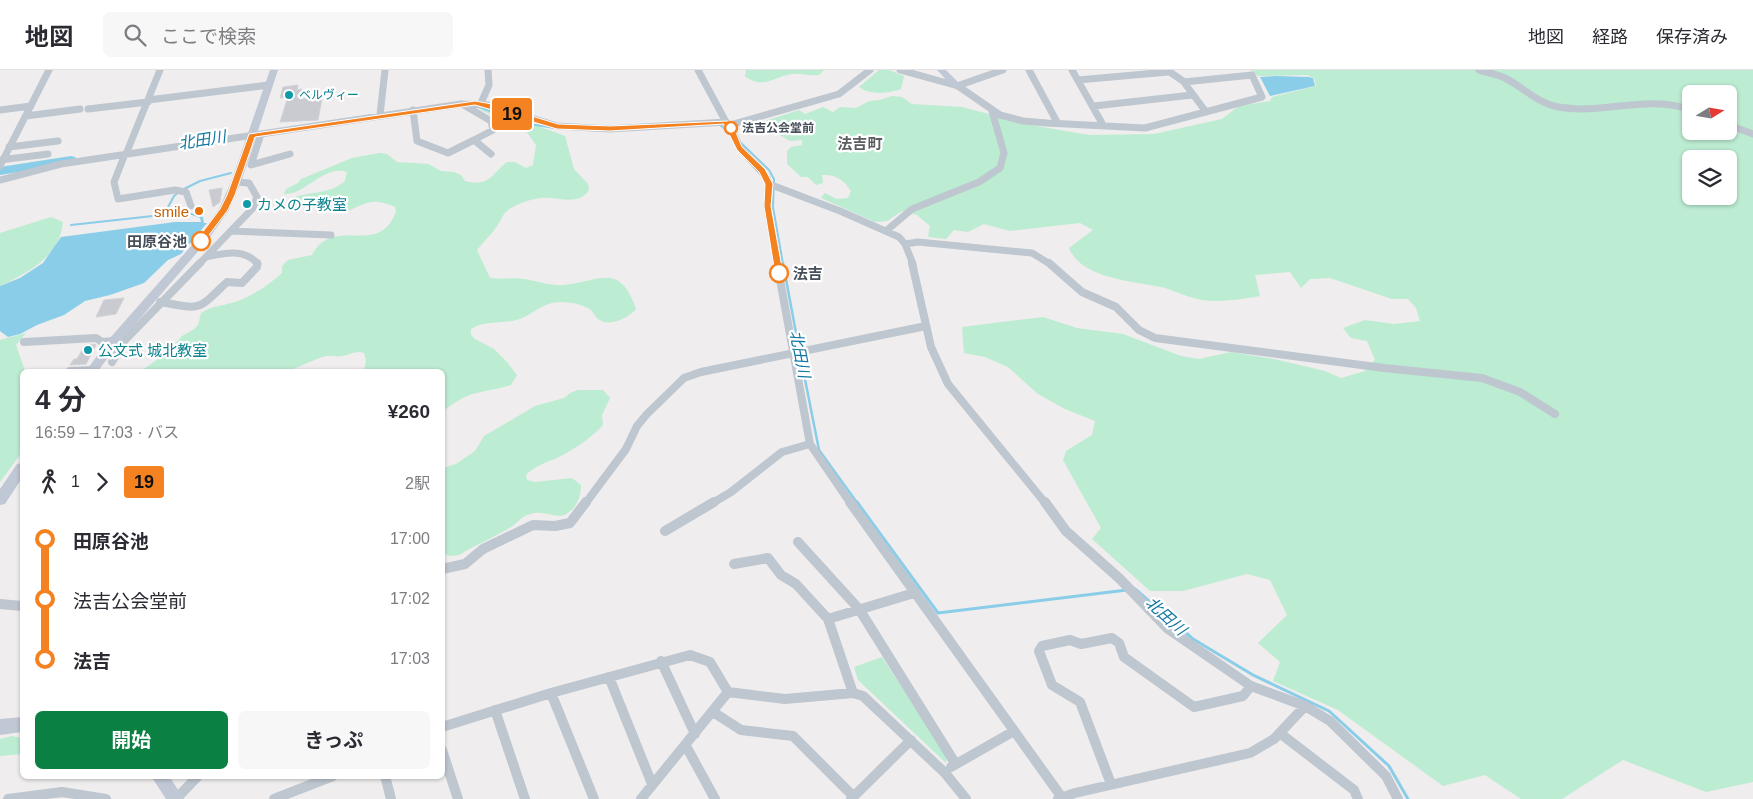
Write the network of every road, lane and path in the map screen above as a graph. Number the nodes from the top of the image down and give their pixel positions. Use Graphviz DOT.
graph roads {
  1 [pos="49,70"];
  2 [pos="160,70"];
  3 [pos="274,70"];
  4 [pos="385,70"];
  5 [pos="488,70"];
  6 [pos="698,70"];
  7 [pos="870,70"];
  8 [pos="900,70"];
  9 [pos="941,70"];
  10 [pos="1003,70"];
  11 [pos="1029,70"];
  12 [pos="1072,70"];
  13 [pos="1479,70"];
  14 [pos="1167,71"];
  15 [pos="1078,80"];
  16 [pos="1184,82"];
  17 [pos="268,85"];
  18 [pos="957,86"];
  19 [pos="1192,95"];
  20 [pos="148,101"];
  21 [pos="478,103"];
  22 [pos="464,104"];
  23 [pos="31,106"];
  24 [pos="1094,106"];
  25 [pos="1682,107"];
  26 [pos="80,109"];
  27 [pos="88,109"];
  28 [pos="0,110"];
  29 [pos="413,110"];
  30 [pos="992,111"];
  31 [pos="1206,112"];
  32 [pos="380,114"];
  33 [pos="26,116"];
  34 [pos="1057,122"];
  35 [pos="728,124"];
  36 [pos="1103,125"];
  37 [pos="1738,128"];
  38 [pos="254,134"];
  39 [pos="1753,134"];
  40 [pos="474,140"];
  41 [pos="58,141"];
  42 [pos="9,147"];
  43 [pos="0,148"];
  44 [pos="48,154"];
  45 [pos="126,154"];
  46 [pos="290,154"];
  47 [pos="491,154"];
  48 [pos="1,162"];
  49 [pos="0,180"];
  50 [pos="236,182"];
  51 [pos="769,184"];
  52 [pos="190,206"];
  53 [pos="231,231"];
  54 [pos="886,231"];
  55 [pos="331,235"];
  56 [pos="905,244"];
  57 [pos="206,258"];
  58 [pos="148,302"];
  59 [pos="162,302"];
  60 [pos="926,326"];
  61 [pos="114,341"];
  62 [pos="24,342"];
  63 [pos="793,353"];
  64 [pos="112,362"];
  65 [pos="93,369"];
  66 [pos="1555,414"];
  67 [pos="810,444"];
  68 [pos="20,471"];
  69 [pos="0,500"];
  70 [pos="665,531"];
  71 [pos="798,542"];
  72 [pos="734,564"];
  73 [pos="445,568"];
  74 [pos="914,593"];
  75 [pos="0,604"];
  76 [pos="20,606"];
  77 [pos="859,609"];
  78 [pos="828,619"];
  79 [pos="661,661"];
  80 [pos="609,676"];
  81 [pos="1251,686"];
  82 [pos="728,692"];
  83 [pos="551,693"];
  84 [pos="853,693"];
  85 [pos="1305,706"];
  86 [pos="495,710"];
  87 [pos="712,712"];
  88 [pos="20,725"];
  89 [pos="445,726"];
  90 [pos="0,727"];
  91 [pos="1014,731"];
  92 [pos="695,734"];
  93 [pos="1281,734"];
  94 [pos="911,740"];
  95 [pos="686,746"];
  96 [pos="445,759"];
  97 [pos="955,763"];
  98 [pos="945,773"];
  99 [pos="161,779"];
  100 [pos="195,779"];
  101 [pos="325,779"];
  102 [pos="386,779"];
  103 [pos="652,784"];
  104 [pos="1111,784"];
  105 [pos="852,798"];
  106 [pos="1061,798"];
  107 [pos="8,799"];
  108 [pos="106,799"];
  109 [pos="176,799"];
  110 [pos="274,799"];
  111 [pos="391,799"];
  112 [pos="458,799"];
  113 [pos="525,799"];
  114 [pos="594,799"];
  115 [pos="641,799"];
  116 [pos="715,799"];
  117 [pos="966,799"];
  118 [pos="1358,799"];
  119 [pos="1398,799"];
  1 -- 23 [label="street"];
  2 -- 20 [label="street"];
  3 -- 17 [label="street"];
  4 -- 32 [label="street"];
  5 -- 21 [label="street"];
  6 -- 35 [label="street"];
  7 -- 35 [label="street"];
  8 -- 18 [label="street"];
  9 -- 18 [label="street"];
  10 -- 18 [label="street"];
  11 -- 34 [label="street"];
  12 -- 15 [label="street"];
  13 -- 25 [label="street"];
  14 -- 15 [label="street"];
  14 -- 16 [label="street"];
  15 -- 24 [label="street"];
  16 -- 19 [label="street"];
  16 -- 31 [label="street"];
  17 -- 20 [label="street"];
  17 -- 38 [label="street"];
  18 -- 30 [label="street"];
  19 -- 24 [label="street"];
  19 -- 31 [label="street"];
  20 -- 27 [label="street"];
  20 -- 45 [label="street"];
  21 -- 22 [label="street"];
  21 -- 35 [label="street"];
  22 -- 29 [label="street"];
  22 -- 40 [label="street"];
  23 -- 28 [label="street"];
  23 -- 33 [label="street"];
  24 -- 36 [label="street"];
  26 -- 33 [label="street"];
  29 -- 32 [label="street"];
  29 -- 40 [label="street"];
  30 -- 34 [label="street"];
  30 -- 54 [label="street"];
  31 -- 36 [label="street"];
  32 -- 38 [label="street"];
  33 -- 42 [label="street"];
  34 -- 36 [label="street"];
  35 -- 51 [label="street"];
  37 -- 39 [label="street"];
  38 -- 45 [label="street"];
  38 -- 46 [label="street"];
  38 -- 50 [label="street"];
  40 -- 47 [label="street"];
  41 -- 42 [label="street"];
  42 -- 43 [label="street"];
  42 -- 48 [label="street"];
  44 -- 48 [label="street"];
  45 -- 49 [label="street"];
  45 -- 52 [label="street"];
  50 -- 53 [label="street"];
  50 -- 58 [label="street"];
  51 -- 54 [label="street"];
  51 -- 63 [label="street"];
  53 -- 55 [label="street"];
  53 -- 57 [label="street"];
  54 -- 56 [label="street"];
  56 -- 60 [label="street"];
  56 -- 66 [label="street"];
  57 -- 59 [label="street"];
  57 -- 59 [label="street"];
  58 -- 59 [label="street"];
  58 -- 61 [label="street"];
  59 -- 64 [label="street"];
  60 -- 63 [label="street"];
  60 -- 81 [label="street"];
  61 -- 62 [label="street"];
  61 -- 65 [label="street"];
  63 -- 67 [label="street"];
  63 -- 73 [label="street"];
  67 -- 70 [label="street"];
  67 -- 74 [label="street"];
  68 -- 69 [label="street"];
  71 -- 77 [label="street"];
  72 -- 78 [label="street"];
  74 -- 77 [label="street"];
  74 -- 91 [label="street"];
  75 -- 76 [label="street"];
  77 -- 78 [label="street"];
  77 -- 97 [label="street"];
  78 -- 84 [label="street"];
  79 -- 80 [label="street"];
  79 -- 82 [label="street"];
  79 -- 92 [label="street"];
  80 -- 83 [label="street"];
  80 -- 103 [label="street"];
  81 -- 85 [label="street"];
  81 -- 104 [label="street"];
  82 -- 84 [label="street"];
  82 -- 87 [label="street"];
  83 -- 86 [label="street"];
  83 -- 114 [label="street"];
  84 -- 94 [label="street"];
  85 -- 93 [label="street"];
  85 -- 119 [label="street"];
  86 -- 89 [label="street"];
  86 -- 113 [label="street"];
  87 -- 92 [label="street"];
  87 -- 105 [label="street"];
  88 -- 90 [label="street"];
  91 -- 97 [label="street"];
  91 -- 106 [label="street"];
  92 -- 95 [label="street"];
  93 -- 104 [label="street"];
  93 -- 118 [label="street"];
  94 -- 98 [label="street"];
  94 -- 105 [label="street"];
  95 -- 103 [label="street"];
  95 -- 116 [label="street"];
  96 -- 112 [label="street"];
  97 -- 98 [label="street"];
  98 -- 117 [label="street"];
  99 -- 109 [label="street"];
  100 -- 109 [label="street"];
  101 -- 110 [label="street"];
  102 -- 111 [label="street"];
  103 -- 115 [label="street"];
  104 -- 106 [label="street"];
  107 -- 108 [label="street"];
}
